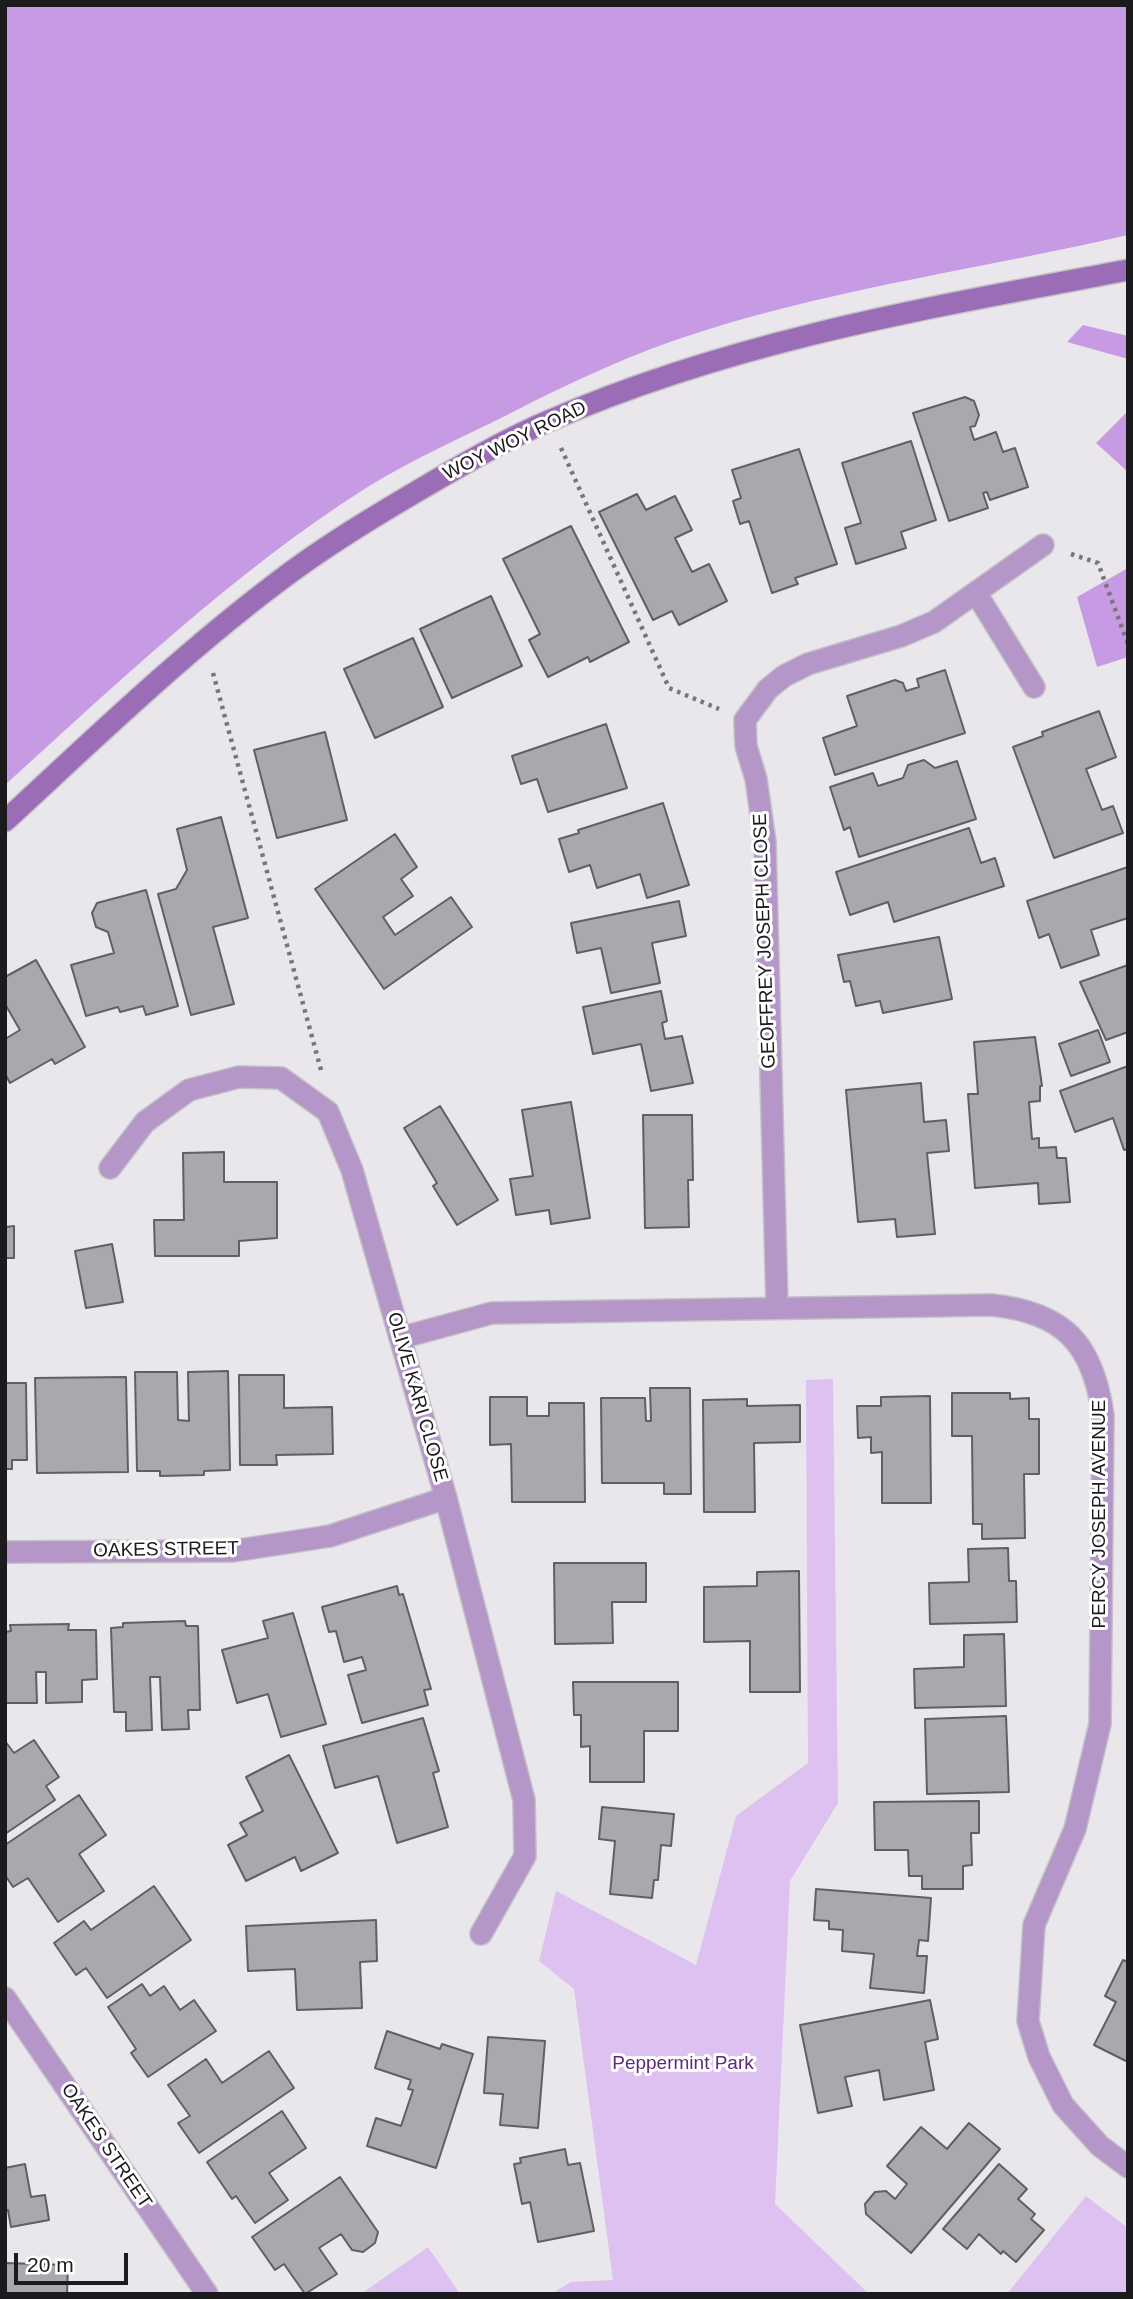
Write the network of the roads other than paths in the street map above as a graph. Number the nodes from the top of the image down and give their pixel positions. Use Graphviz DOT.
graph roads {
  1 [pos="1128,270"];
  2 [pos="1043,545"];
  3 [pos="976,593"];
  4 [pos="1034,687"];
  5 [pos="5,821"];
  6 [pos="110,1168"];
  7 [pos="776,1307"];
  8 [pos="400,1338"];
  9 [pos="446,1498"];
  10 [pos="5,1552"];
  11 [pos="481,1934"];
  12 [pos="5,1998"];
  13 [pos="1128,2167"];
  14 [pos="207,2294"];
  1 -- 5 [label="main road, WOY WOY ROAD"];
  2 -- 3 [label="street"];
  3 -- 4 [label="street"];
  3 -- 7 [label="street, GEOFFREY JOSEPH CLOSE"];
  6 -- 8 [label="street, OLIVE KARI CLOSE"];
  7 -- 8 [label="street, PERCY JOSEPH AVENUE"];
  7 -- 13 [label="street, PERCY JOSEPH AVENUE"];
  8 -- 9 [label="street, OLIVE KARI CLOSE"];
  9 -- 10 [label="street, OAKES STREET"];
  9 -- 11 [label="street, OLIVE KARI CLOSE"];
  12 -- 14 [label="street, OAKES STREET"];
}
